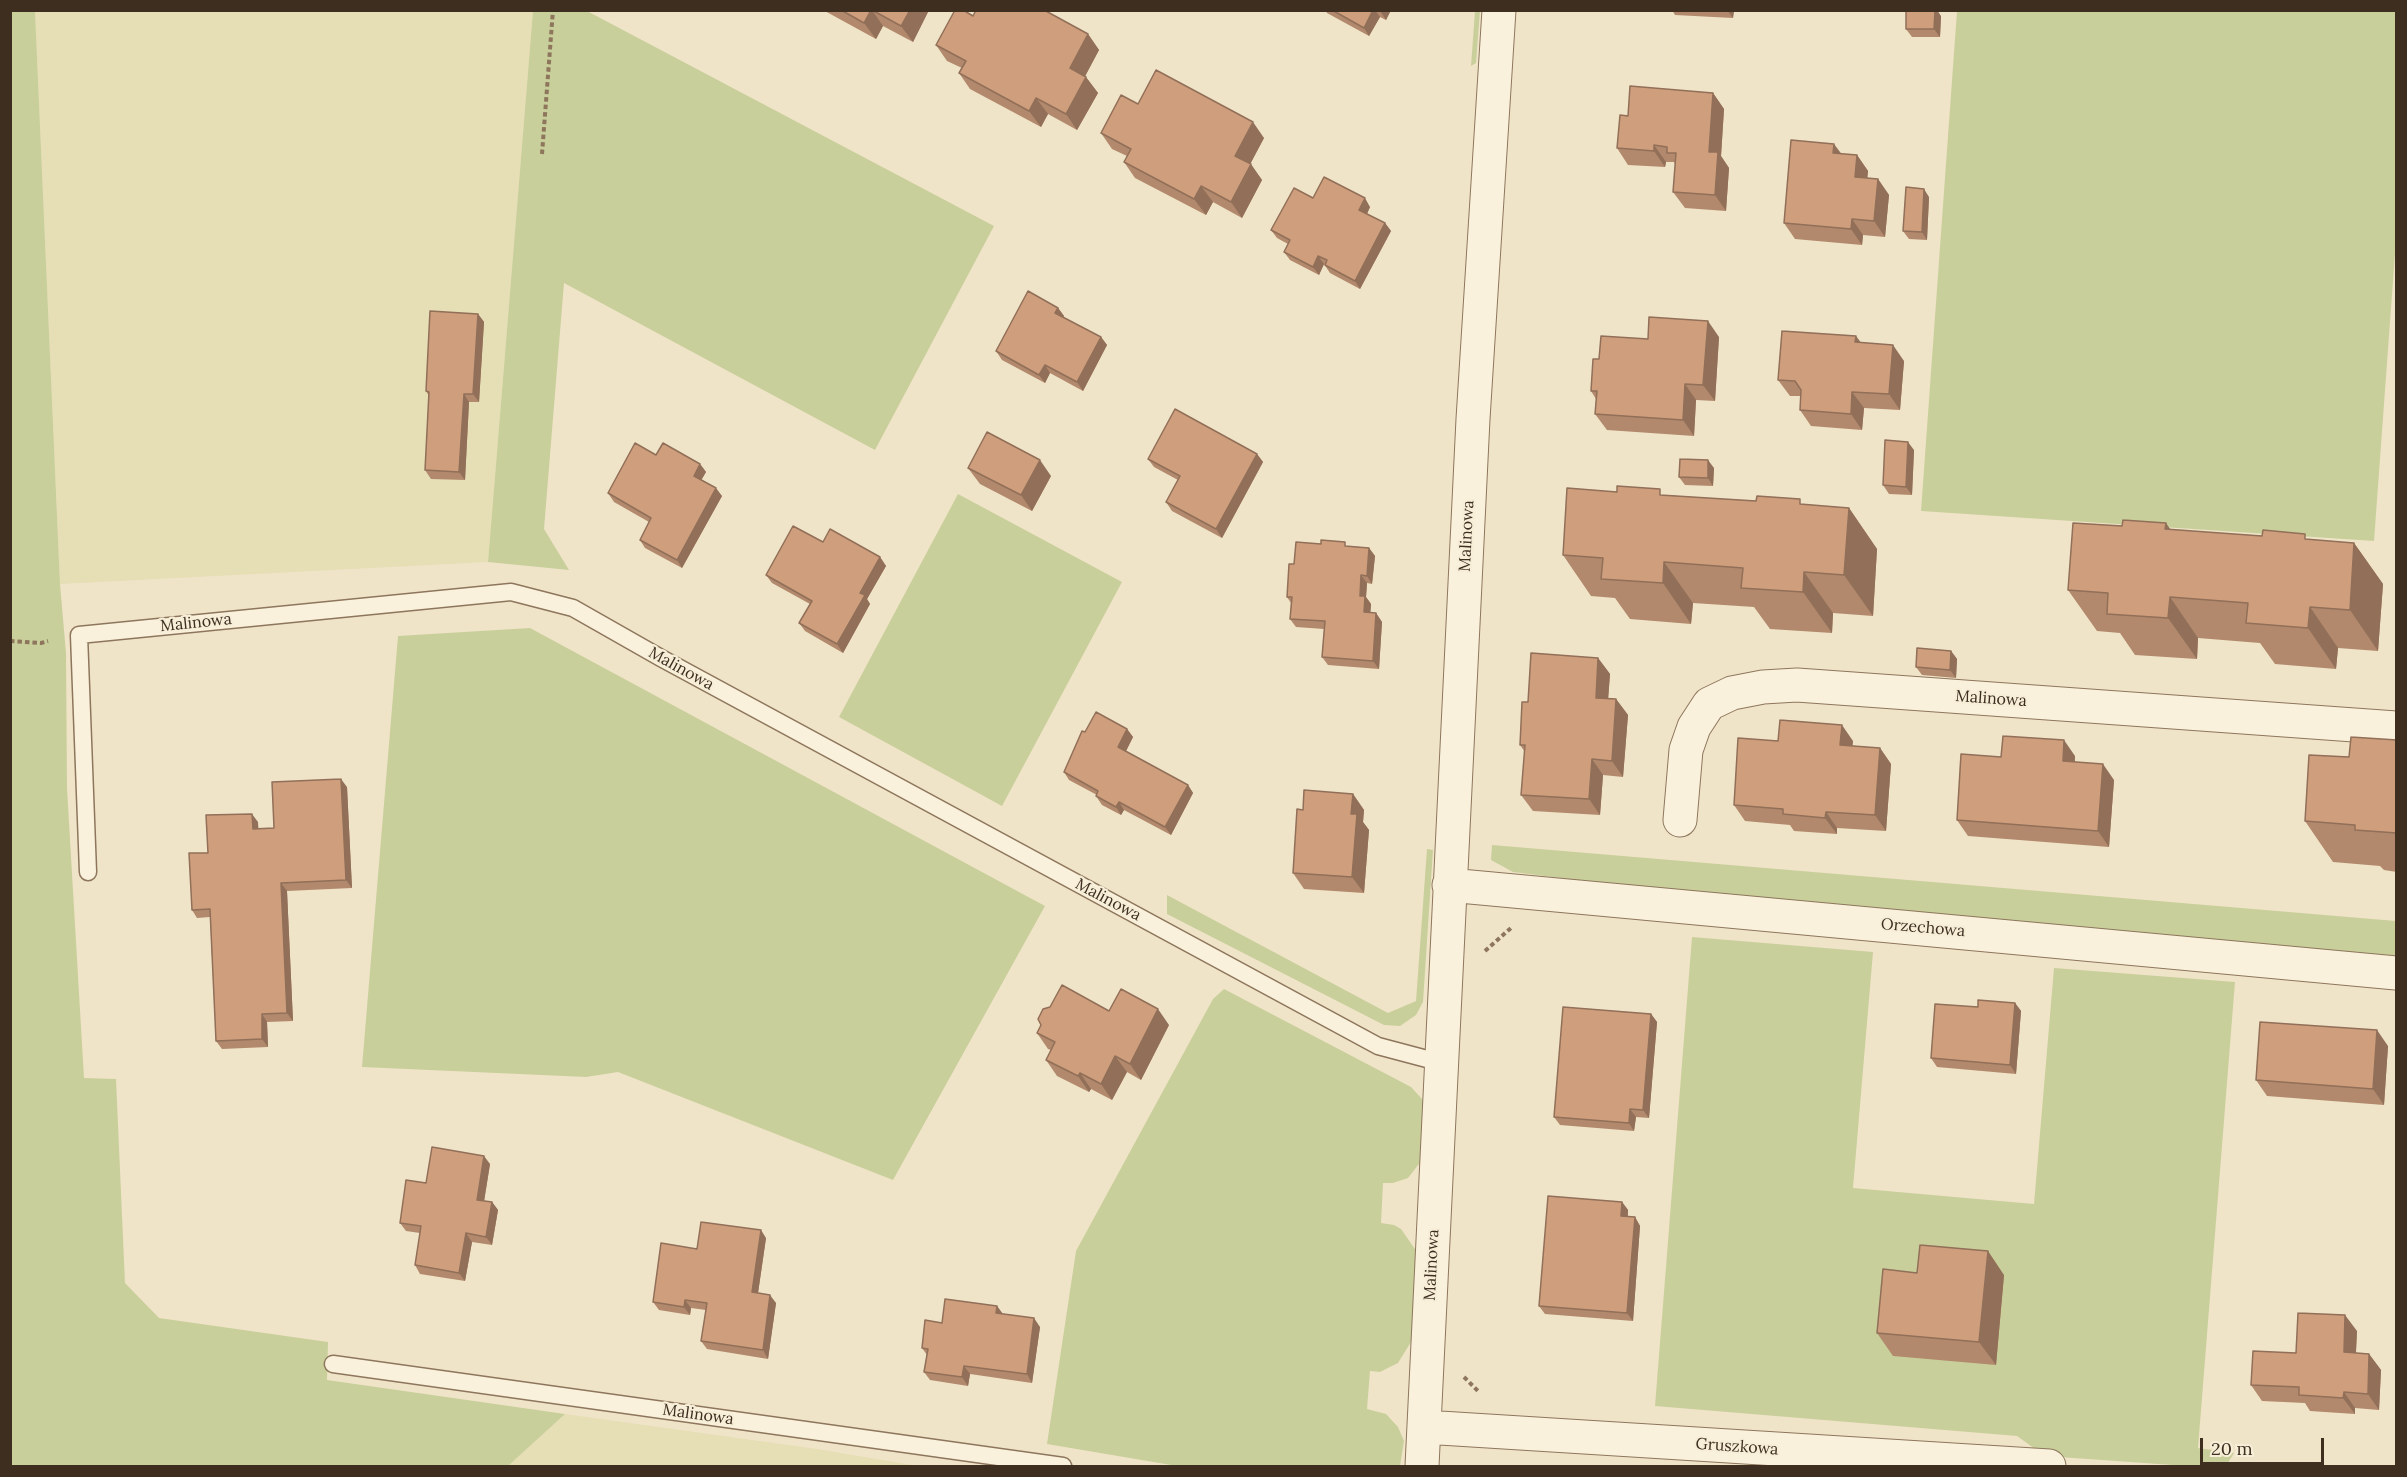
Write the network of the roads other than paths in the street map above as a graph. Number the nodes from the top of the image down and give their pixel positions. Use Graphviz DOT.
graph roads {
  1 [pos="1499,10"];
  2 [pos="2397,728"];
  3 [pos="1680,820"];
  4 [pos="88,872"];
  5 [pos="1449,885"];
  6 [pos="2397,973"];
  7 [pos="1442,1063"];
  8 [pos="333,1364"];
  9 [pos="1424,1427"];
  10 [pos="1063,1467"];
  11 [pos="1422,1467"];
  12 [pos="2049,1467"];
  1 -- 5 [label="street, Malinowa"];
  2 -- 3 [label="street, Malinowa"];
  4 -- 7 [label="lane, Malinowa"];
  5 -- 6 [label="street, Orzechowa"];
  5 -- 7 [label="street, Malinowa"];
  7 -- 9 [label="street, Malinowa"];
  8 -- 10 [label="lane, Malinowa"];
  9 -- 11 [label="street, Malinowa"];
  9 -- 12 [label="street, Gruszkowa"];
}
